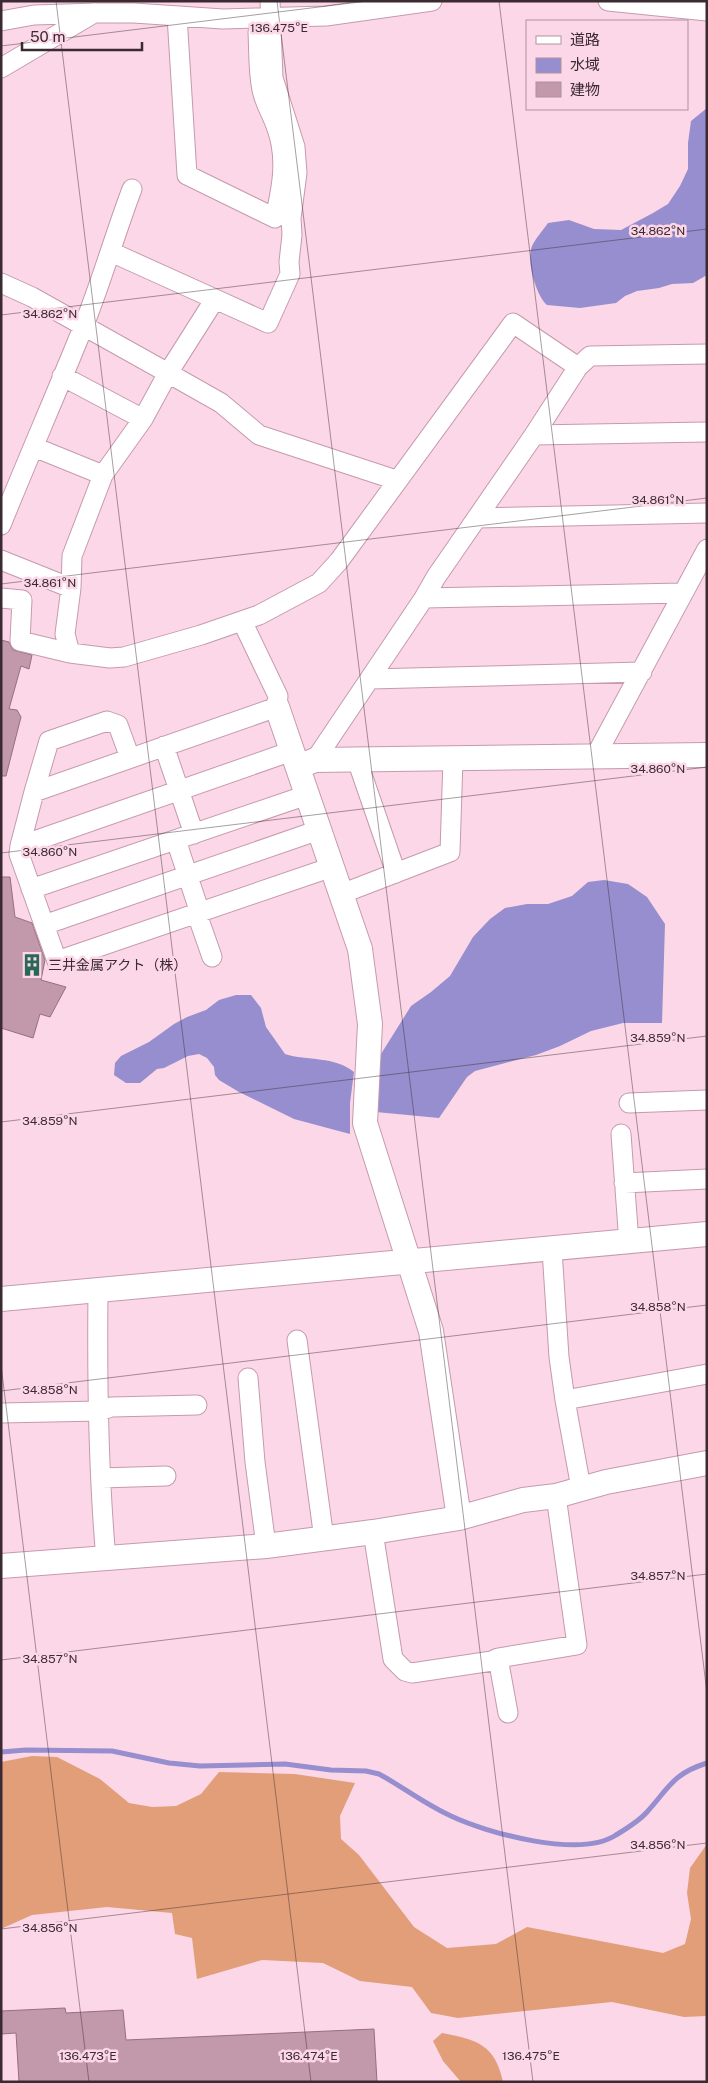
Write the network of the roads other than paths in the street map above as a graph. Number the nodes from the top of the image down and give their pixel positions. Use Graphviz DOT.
graph roads {
  1 [pos="432,1"];
  2 [pos="608,1"];
  3 [pos="270,9"];
  4 [pos="707,11"];
  5 [pos="96,13"];
  6 [pos="177,16"];
  7 [pos="1,21"];
  8 [pos="258,32"];
  9 [pos="1,68"];
  10 [pos="132,189"];
  11 [pos="111,252"];
  12 [pos="1,283"];
  13 [pos="215,299"];
  14 [pos="84,326"];
  15 [pos="707,354"];
  16 [pos="578,367"];
  17 [pos="168,373"];
  18 [pos="62,376"];
  19 [pos="142,419"];
  20 [pos="707,432"];
  21 [pos="534,435"];
  22 [pos="34,447"];
  23 [pos="103,476"];
  24 [pos="396,480"];
  25 [pos="8,490"];
  26 [pos="707,513"];
  27 [pos="477,518"];
  28 [pos="1,525"];
  29 [pos="707,549"];
  30 [pos="1,560"];
  31 [pos="71,588"];
  32 [pos="683,593"];
  33 [pos="1,598"];
  34 [pos="424,598"];
  35 [pos="242,621"];
  36 [pos="70,653"];
  37 [pos="642,672"];
  38 [pos="370,679"];
  39 [pos="277,707"];
  40 [pos="164,746"];
  41 [pos="707,755"];
  42 [pos="595,757"];
  43 [pos="130,758"];
  44 [pos="302,759"];
  45 [pos="453,759"];
  46 [pos="357,760"];
  47 [pos="180,790"];
  48 [pos="34,792"];
  49 [pos="307,795"];
  50 [pos="319,830"];
  51 [pos="194,834"];
  52 [pos="176,840"];
  53 [pos="20,846"];
  54 [pos="332,867"];
  55 [pos="396,873"];
  56 [pos="187,876"];
  57 [pos="31,889"];
  58 [pos="341,894"];
  59 [pos="198,913"];
  60 [pos="44,926"];
  61 [pos="212,957"];
  62 [pos="707,1100"];
  63 [pos="629,1103"];
  64 [pos="621,1134"];
  65 [pos="707,1179"];
  66 [pos="624,1183"];
  67 [pos="707,1234"];
  68 [pos="629,1242"];
  69 [pos="552,1250"];
  70 [pos="410,1262"];
  71 [pos="98,1290"];
  72 [pos="1,1299"];
  73 [pos="297,1340"];
  74 [pos="707,1374"];
  75 [pos="248,1378"];
  76 [pos="564,1400"];
  77 [pos="197,1405"];
  78 [pos="100,1411"];
  79 [pos="1,1413"];
  80 [pos="707,1463"];
  81 [pos="166,1476"];
  82 [pos="101,1478"];
  83 [pos="581,1488"];
  84 [pos="556,1496"];
  85 [pos="459,1518"];
  86 [pos="373,1532"];
  87 [pos="324,1539"];
  88 [pos="266,1546"];
  89 [pos="106,1559"];
  90 [pos="1,1566"];
  91 [pos="498,1658"];
  92 [pos="508,1712"];
  1 -- 3 [label="street"];
  2 -- 4 [label="street"];
  3 -- 6 [label="street"];
  3 -- 13 [label="street"];
  5 -- 6 [label="street"];
  5 -- 7 [label="street"];
  5 -- 9 [label="street"];
  6 -- 8 [label="street"];
  10 -- 11 [label="street"];
  11 -- 13 [label="street"];
  11 -- 14 [label="street"];
  12 -- 14 [label="street"];
  13 -- 17 [label="street"];
  14 -- 17 [label="street"];
  14 -- 18 [label="street"];
  15 -- 16 [label="street"];
  16 -- 21 [label="street"];
  16 -- 24 [label="street"];
  17 -- 19 [label="street"];
  17 -- 24 [label="street"];
  18 -- 19 [label="street"];
  18 -- 22 [label="street"];
  19 -- 23 [label="street"];
  20 -- 21 [label="street"];
  21 -- 27 [label="street"];
  22 -- 23 [label="street"];
  22 -- 25 [label="street"];
  23 -- 31 [label="street"];
  24 -- 35 [label="street"];
  25 -- 28 [label="street"];
  26 -- 27 [label="street"];
  27 -- 34 [label="street"];
  29 -- 32 [label="street"];
  30 -- 31 [label="street"];
  31 -- 36 [label="street"];
  32 -- 34 [label="street"];
  32 -- 37 [label="street"];
  33 -- 36 [label="street"];
  34 -- 38 [label="street"];
  35 -- 36 [label="street"];
  35 -- 39 [label="street"];
  37 -- 38 [label="street"];
  37 -- 42 [label="street"];
  38 -- 44 [label="street"];
  39 -- 40 [label="street"];
  39 -- 44 [label="street"];
  40 -- 43 [label="street"];
  40 -- 47 [label="street"];
  41 -- 42 [label="street"];
  42 -- 45 [label="street"];
  43 -- 48 [label="street"];
  43 -- 48 [label="street"];
  44 -- 46 [label="street"];
  44 -- 47 [label="street"];
  44 -- 49 [label="street"];
  45 -- 46 [label="street"];
  45 -- 55 [label="street"];
  46 -- 55 [label="street"];
  47 -- 51 [label="street"];
  47 -- 53 [label="street"];
  48 -- 53 [label="street"];
  49 -- 50 [label="street"];
  49 -- 51 [label="street"];
  50 -- 54 [label="street"];
  50 -- 56 [label="street"];
  51 -- 52 [label="street"];
  52 -- 56 [label="street"];
  52 -- 57 [label="street"];
  53 -- 57 [label="street"];
  54 -- 58 [label="street"];
  54 -- 59 [label="street"];
  55 -- 58 [label="street"];
  56 -- 59 [label="street"];
  56 -- 60 [label="street"];
  57 -- 60 [label="street"];
  58 -- 70 [label="street"];
  59 -- 60 [label="street"];
  59 -- 61 [label="street"];
  62 -- 63 [label="street"];
  64 -- 66 [label="street"];
  65 -- 66 [label="street"];
  66 -- 68 [label="street"];
  67 -- 68 [label="street"];
  68 -- 69 [label="street"];
  69 -- 70 [label="street"];
  69 -- 76 [label="street"];
  70 -- 71 [label="street"];
  70 -- 85 [label="street"];
  71 -- 72 [label="street"];
  71 -- 78 [label="street"];
  73 -- 87 [label="street"];
  74 -- 76 [label="street"];
  75 -- 88 [label="street"];
  76 -- 83 [label="street"];
  77 -- 78 [label="street"];
  78 -- 79 [label="street"];
  78 -- 82 [label="street"];
  80 -- 83 [label="street"];
  81 -- 82 [label="street"];
  82 -- 89 [label="street"];
  83 -- 84 [label="street"];
  84 -- 85 [label="street"];
  84 -- 91 [label="street"];
  85 -- 86 [label="street"];
  86 -- 87 [label="street"];
  86 -- 91 [label="street"];
  87 -- 88 [label="street"];
  88 -- 89 [label="street"];
  89 -- 90 [label="street"];
  91 -- 92 [label="street"];
}
